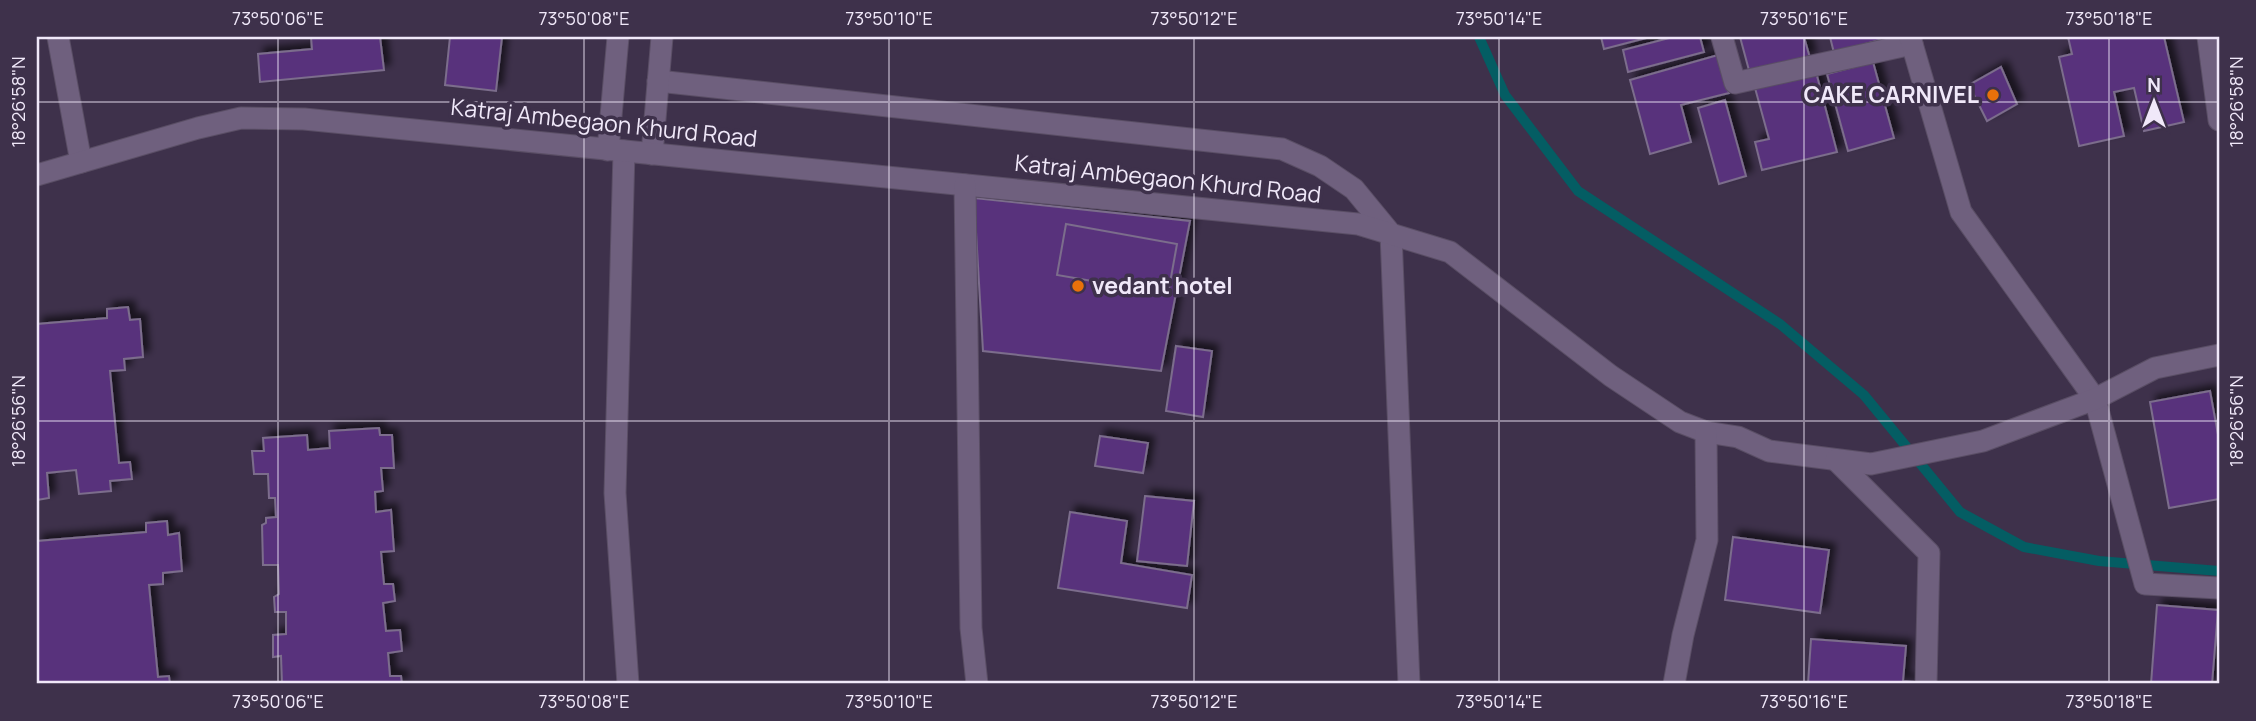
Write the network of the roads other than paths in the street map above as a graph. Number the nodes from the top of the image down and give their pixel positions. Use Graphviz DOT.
graph roads {
  1 [pos="58,37"];
  2 [pos="618,37"];
  3 [pos="663,37"];
  4 [pos="1722,37"];
  5 [pos="2208,37"];
  6 [pos="1911,40"];
  7 [pos="658,81"];
  8 [pos="2219,120"];
  9 [pos="616,151"];
  10 [pos="652,154"];
  11 [pos="81,162"];
  12 [pos="37,176"];
  13 [pos="965,185"];
  14 [pos="1391,234"];
  15 [pos="2219,355"];
  16 [pos="2095,400"];
  17 [pos="1706,432"];
  18 [pos="1836,460"];
  19 [pos="2219,588"];
  20 [pos="628,684"];
  21 [pos="976,684"];
  22 [pos="1409,684"];
  23 [pos="1674,684"];
  24 [pos="1926,684"];
  1 -- 11 [label="street"];
  2 -- 9 [label="street"];
  3 -- 7 [label="street"];
  4 -- 6 [label="street"];
  5 -- 8 [label="street"];
  6 -- 16 [label="street"];
  7 -- 10 [label="street"];
  7 -- 14 [label="street"];
  9 -- 10 [label="street, Katraj Ambegaon Khurd Road"];
  9 -- 11 [label="street, Katraj Ambegaon Khurd Road"];
  9 -- 20 [label="street"];
  10 -- 13 [label="street, Katraj Ambegaon Khurd Road"];
  11 -- 12 [label="street, Katraj Ambegaon Khurd Road"];
  13 -- 14 [label="street, Katraj Ambegaon Khurd Road"];
  13 -- 21 [label="street"];
  14 -- 17 [label="street, Katraj Ambegaon Khurd Road"];
  14 -- 22 [label="street"];
  15 -- 16 [label="street, Katraj Ambegaon Khurd Road"];
  16 -- 18 [label="street, Katraj Ambegaon Khurd Road"];
  16 -- 19 [label="street"];
  17 -- 18 [label="street, Katraj Ambegaon Khurd Road"];
  17 -- 23 [label="street"];
  18 -- 24 [label="street"];
}
